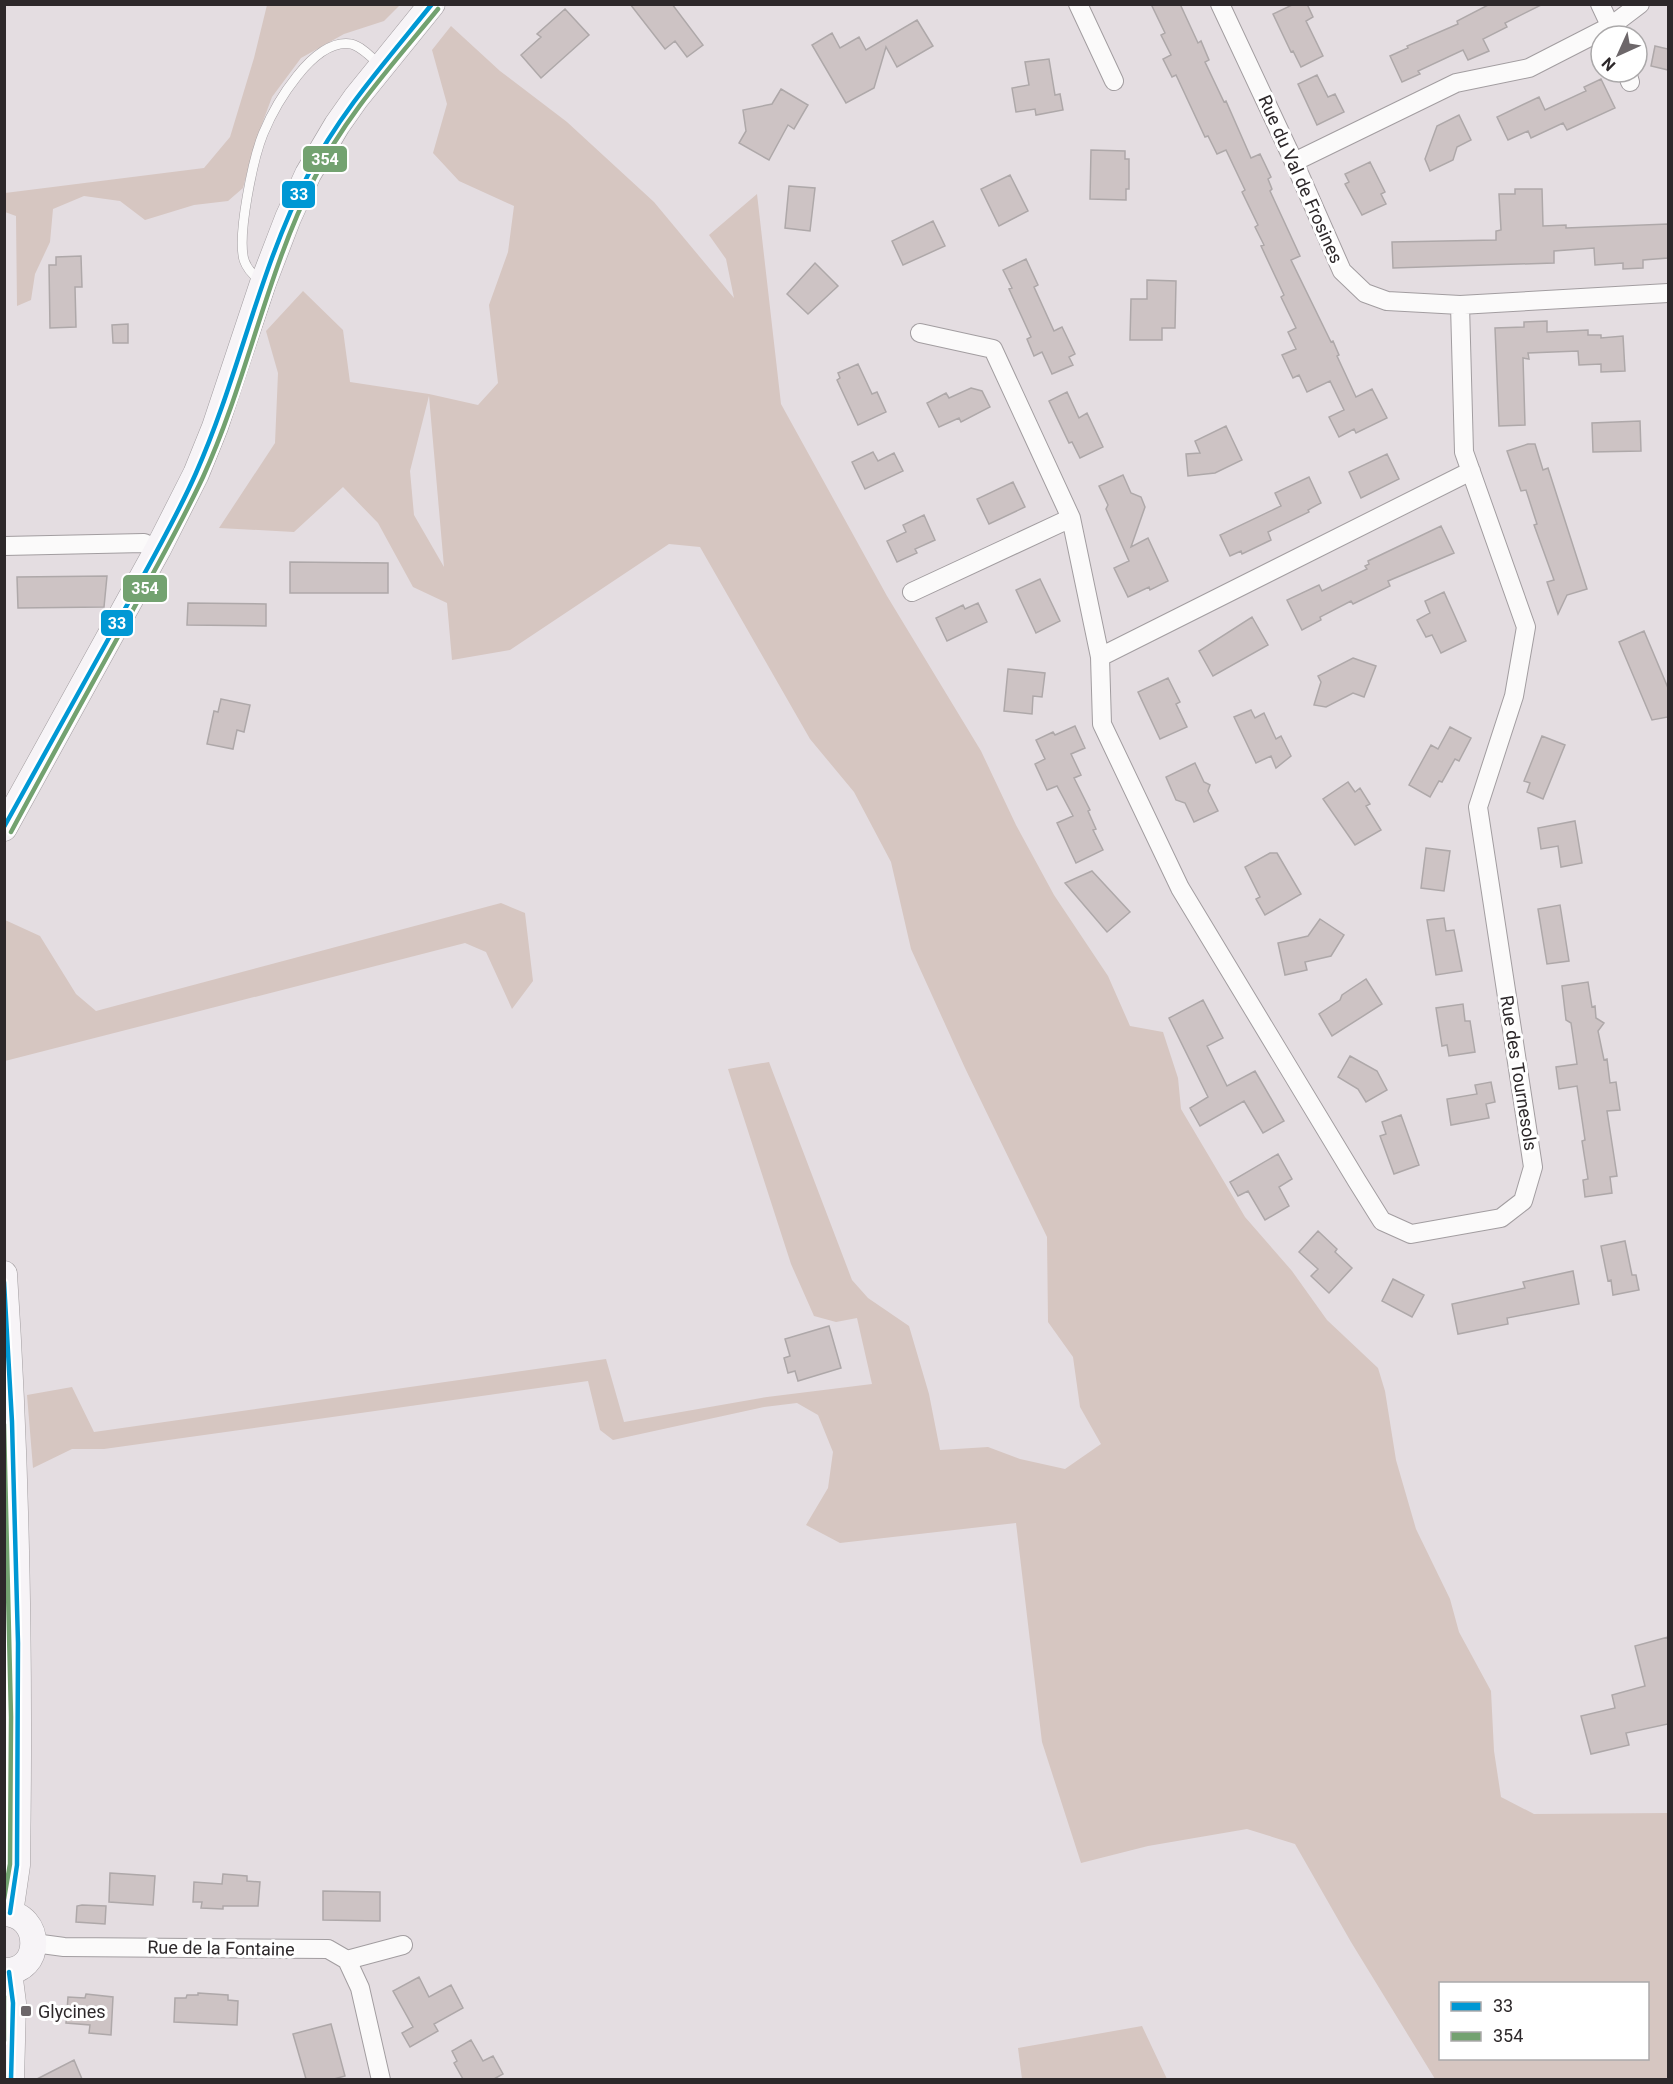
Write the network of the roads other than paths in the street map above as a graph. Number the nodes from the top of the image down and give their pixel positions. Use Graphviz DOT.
graph roads {
  1 [pos="432,4"];
  2 [pos="1078,4"];
  3 [pos="1220,4"];
  4 [pos="1600,4"];
  5 [pos="1640,4"];
  6 [pos="1610,24"];
  7 [pos="1620,24"];
  8 [pos="1589,42"];
  9 [pos="382,66"];
  10 [pos="1114,81"];
  11 [pos="1294,162"];
  12 [pos="263,283"];
  13 [pos="1668,293"];
  14 [pos="1460,305"];
  15 [pos="920,333"];
  16 [pos="1471,471"];
  17 [pos="1071,518"];
  18 [pos="4,546"];
  19 [pos="158,549"];
  20 [pos="912,592"];
  21 [pos="1100,657"];
  22 [pos="4,828"];
  23 [pos="4,1274"];
  24 [pos="7,1913"];
  25 [pos="34,1943"];
  26 [pos="402,1945"];
  27 [pos="347,1960"];
  28 [pos="7,1972"];
  29 [pos="11,2079"];
  30 [pos="381,2079"];
  1 -- 9 [label="main road"];
  2 -- 10 [label="street"];
  3 -- 11 [label="street, Rue du Val de Frosines"];
  4 -- 6 [label="street"];
  5 -- 7 [label="street"];
  8 -- 11 [label="street"];
  9 -- 12 [label="main road"];
  9 -- 12 [label="lane"];
  11 -- 14 [label="street, Rue du Val de Frosines"];
  12 -- 19 [label="main road"];
  13 -- 14 [label="street, Rue du Val de Frosines"];
  14 -- 16 [label="street"];
  15 -- 17 [label="street, Rue des Tournesols"];
  16 -- 21 [label="street"];
  16 -- 21 [label="street, Rue des Tournesols"];
  17 -- 20 [label="street"];
  17 -- 21 [label="street, Rue des Tournesols"];
  18 -- 19 [label="street"];
  19 -- 22 [label="main road"];
  23 -- 24 [label="main road"];
  24 -- 25 [label="main road"];
  25 -- 27 [label="street, Rue de la Fontaine"];
  25 -- 28 [label="main road"];
  26 -- 27 [label="street"];
  27 -- 30 [label="street"];
  28 -- 29 [label="main road"];
}
